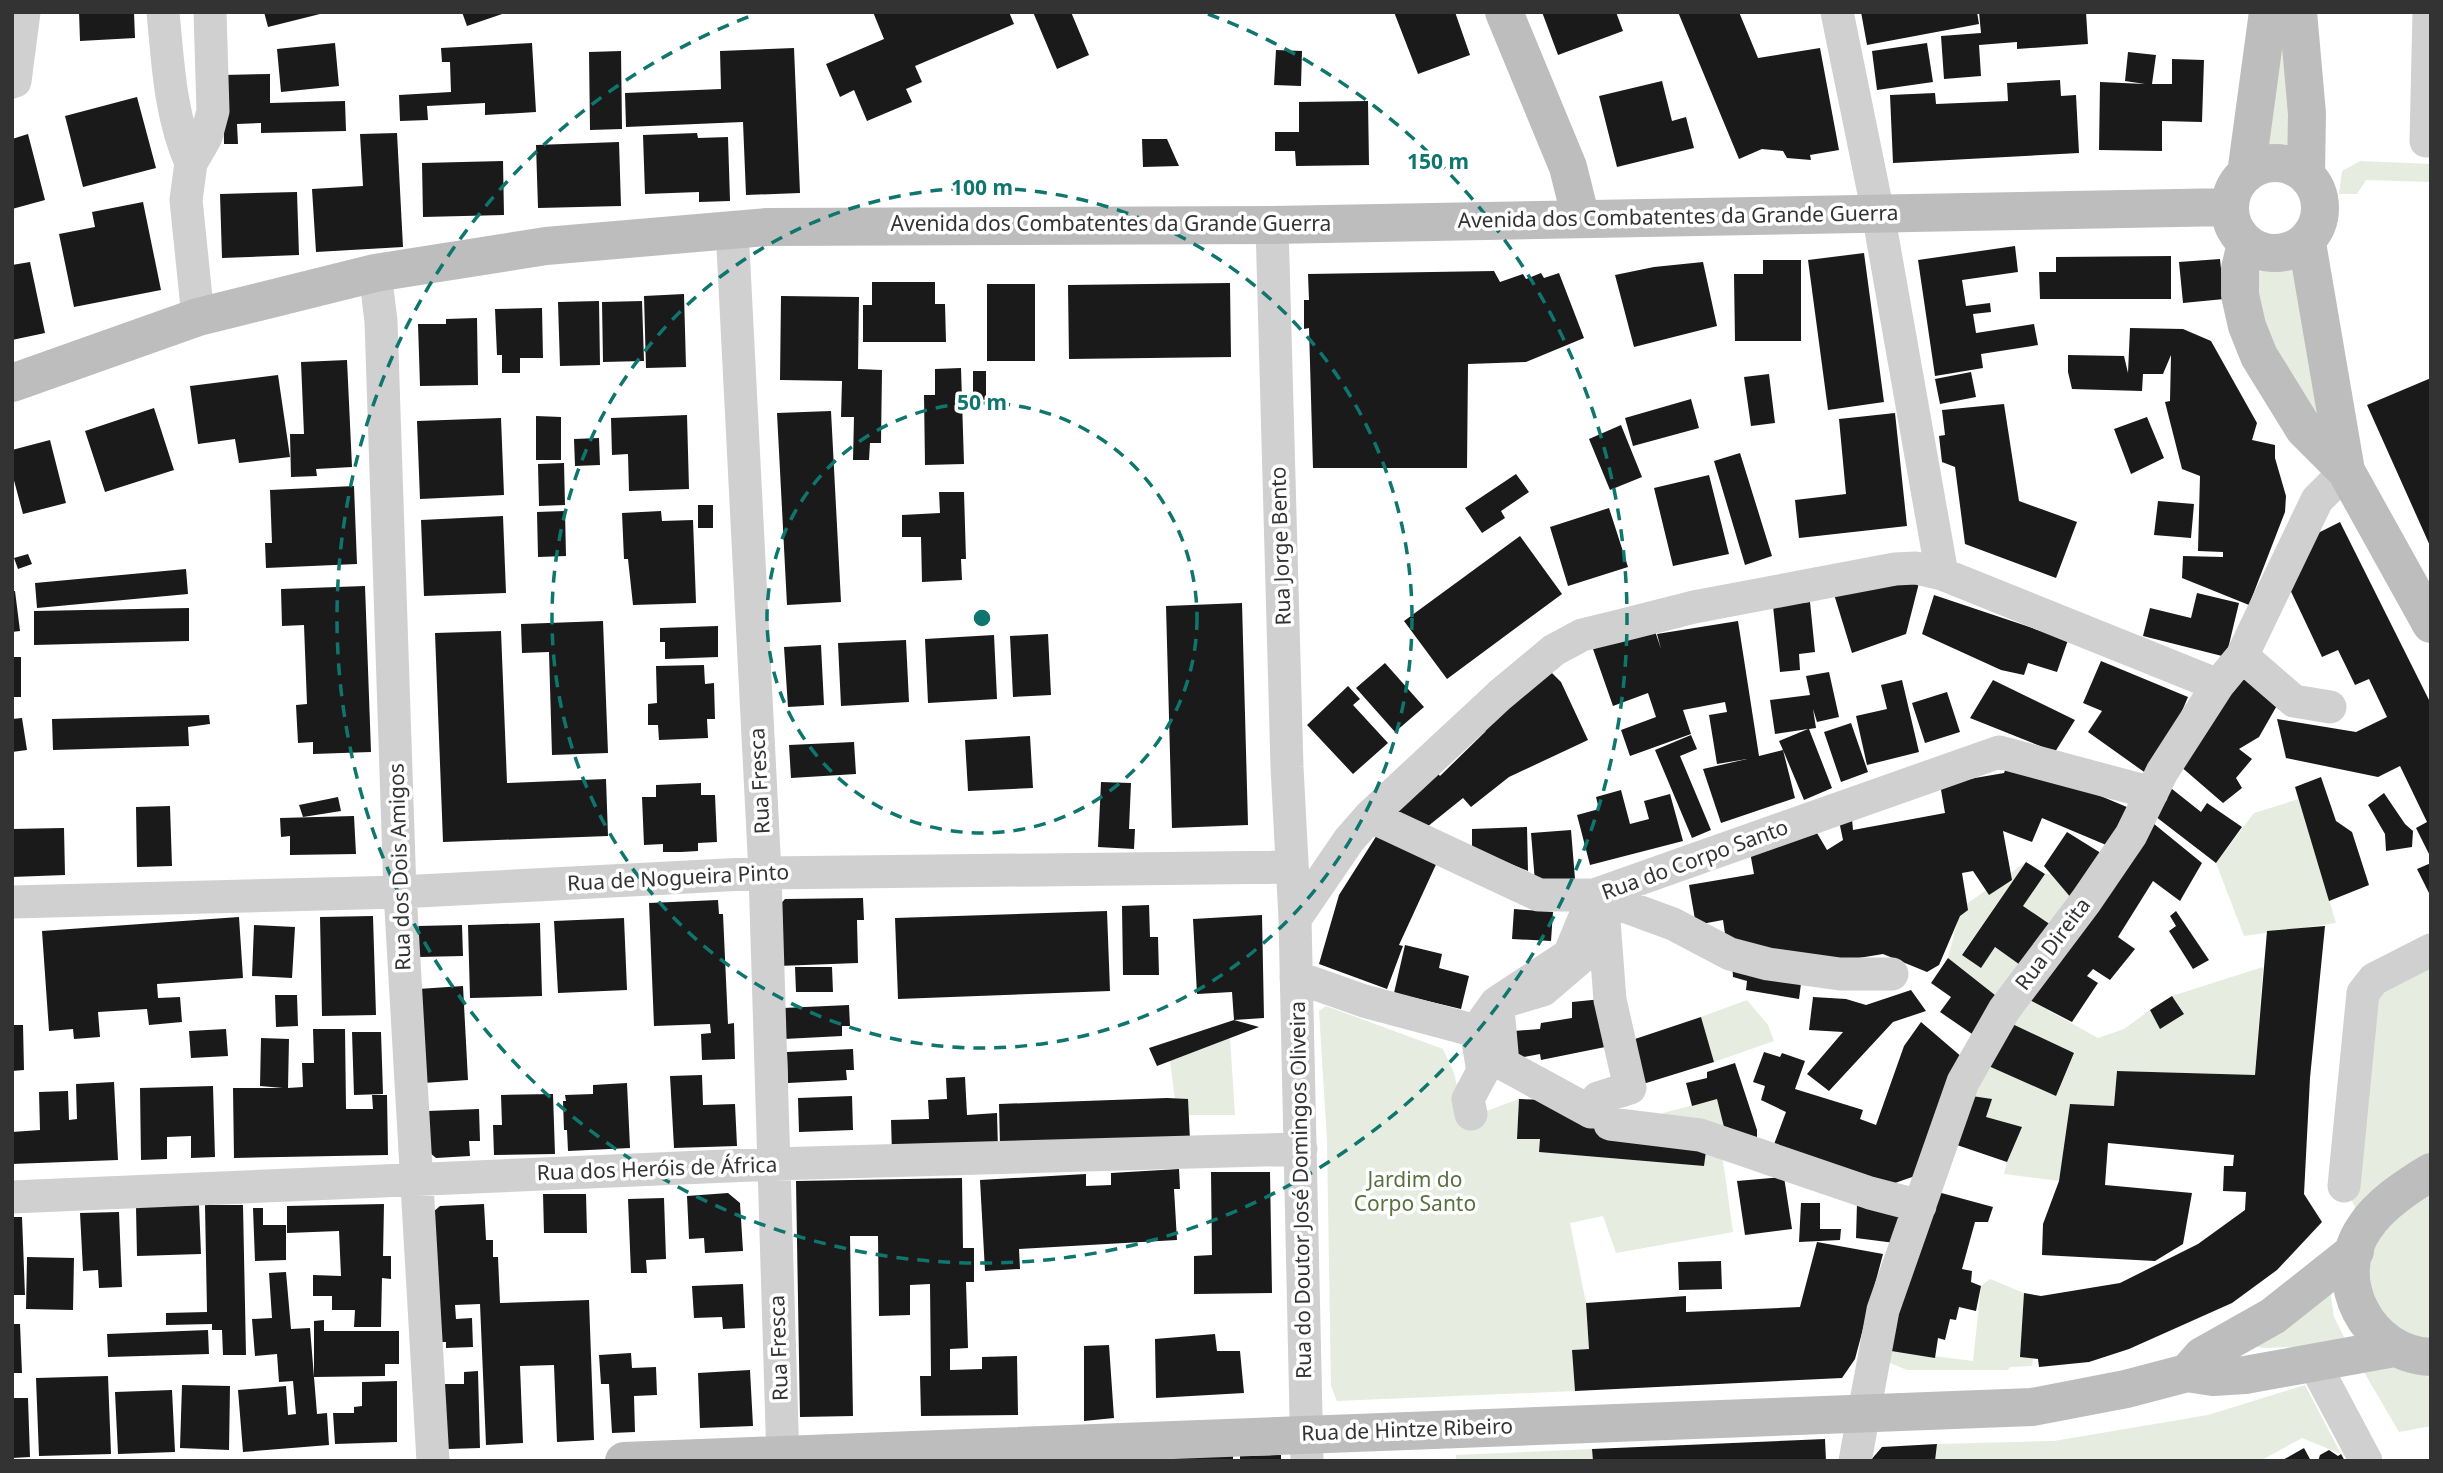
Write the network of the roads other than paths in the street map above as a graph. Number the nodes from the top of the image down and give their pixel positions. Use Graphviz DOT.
graph roads {
  1 [pos="24,12"];
  2 [pos="163,12"];
  3 [pos="210,12"];
  4 [pos="1504,12"];
  5 [pos="1837,12"];
  6 [pos="2268,12"];
  7 [pos="2298,12"];
  8 [pos="2429,12"];
  9 [pos="12,82"];
  10 [pos="2431,141"];
  11 [pos="191,163"];
  12 [pos="2306,174"];
  13 [pos="2238,191"];
  14 [pos="1878,213"];
  15 [pos="1581,219"];
  16 [pos="1272,225"];
  17 [pos="732,229"];
  18 [pos="2246,243"];
  19 [pos="2307,243"];
  20 [pos="375,273"];
  21 [pos="198,317"];
  22 [pos="12,383"];
  23 [pos="2346,471"];
  24 [pos="1942,574"];
  25 [pos="2431,624"];
  26 [pos="2242,656"];
  27 [pos="2218,685"];
  28 [pos="2330,707"];
  29 [pos="2152,793"];
  30 [pos="1370,816"];
  31 [pos="1292,867"];
  32 [pos="765,873"];
  33 [pos="400,892"];
  34 [pos="1594,895"];
  35 [pos="12,902"];
  36 [pos="1295,919"];
  37 [pos="2431,950"];
  38 [pos="1892,974"];
  39 [pos="1296,977"];
  40 [pos="1476,1031"];
  41 [pos="1630,1088"];
  42 [pos="1471,1114"];
  43 [pos="1609,1124"];
  44 [pos="1301,1149"];
  45 [pos="773,1164"];
  46 [pos="2431,1172"];
  47 [pos="416,1178"];
  48 [pos="2344,1186"];
  49 [pos="12,1197"];
  50 [pos="1920,1206"];
  51 [pos="2355,1251"];
  52 [pos="2415,1356"];
  53 [pos="2314,1363"];
  54 [pos="2187,1373"];
  55 [pos="1862,1415"];
  56 [pos="1307,1447"];
  57 [pos="783,1458"];
  58 [pos="433,1461"];
  59 [pos="624,1461"];
  60 [pos="1856,1461"];
  61 [pos="2365,1461"];
  1 -- 9 [label="street"];
  2 -- 11 [label="street"];
  3 -- 11 [label="street"];
  4 -- 15 [label="main road"];
  5 -- 14 [label="street"];
  6 -- 13 [label="main road"];
  7 -- 12 [label="main road"];
  8 -- 10 [label="street"];
  11 -- 21 [label="street"];
  12 -- 13 [label="main road"];
  12 -- 19 [label="main road"];
  13 -- 14 [label="main road, Avenida dos Combatentes da Grande Guerra"];
  13 -- 18 [label="main road"];
  14 -- 15 [label="main road, Avenida dos Combatentes da Grande Guerra"];
  14 -- 24 [label="street"];
  15 -- 16 [label="main road, Avenida dos Combatentes da Grande Guerra"];
  16 -- 17 [label="main road, Avenida dos Combatentes da Grande Guerra"];
  16 -- 31 [label="street, Rua Jorge Bento"];
  17 -- 20 [label="main road, Avenida dos Combatentes da Grande Guerra"];
  17 -- 32 [label="street, Rua Fresca"];
  18 -- 19 [label="main road"];
  18 -- 23 [label="main road"];
  19 -- 23 [label="main road"];
  20 -- 21 [label="main road, Avenida dos Combatentes da Grande Guerra"];
  20 -- 33 [label="street, Rua dos Dois Amigos"];
  21 -- 22 [label="main road, Avenida dos Combatentes da Grande Guerra"];
  23 -- 25 [label="main road"];
  23 -- 26 [label="street, Rua Direita"];
  24 -- 27 [label="street"];
  24 -- 30 [label="street"];
  26 -- 27 [label="street, Rua Direita"];
  26 -- 28 [label="street"];
  27 -- 29 [label="street, Rua Direita"];
  29 -- 34 [label="street, Rua do Corpo Santo"];
  29 -- 50 [label="street, Rua Direita"];
  30 -- 34 [label="street"];
  30 -- 36 [label="street"];
  31 -- 32 [label="street, Rua de Nogueira Pinto"];
  31 -- 36 [label="street"];
  32 -- 33 [label="street, Rua de Nogueira Pinto"];
  32 -- 45 [label="street, Rua Fresca"];
  33 -- 35 [label="street, Rua de Nogueira Pinto"];
  33 -- 47 [label="street, Rua dos Dois Amigos"];
  34 -- 38 [label="street"];
  34 -- 40 [label="street, Rua do Corpo Santo"];
  36 -- 39 [label="street, Rua do Doutor José Domingos Oliveira"];
  37 -- 48 [label="street"];
  39 -- 40 [label="street"];
  39 -- 44 [label="street, Rua do Doutor José Domingos Oliveira"];
  40 -- 42 [label="street"];
  41 -- 41 [label="street"];
  43 -- 50 [label="street"];
  44 -- 45 [label="street, Rua dos Heróis de África"];
  44 -- 56 [label="street, Rua do Doutor José Domingos Oliveira"];
  45 -- 47 [label="street, Rua dos Heróis de África"];
  45 -- 57 [label="street, Rua Fresca"];
  46 -- 51 [label="main road"];
  47 -- 49 [label="street, Rua dos Heróis de África"];
  47 -- 58 [label="street, Rua dos Dois Amigos"];
  50 -- 55 [label="street, Rua Direita"];
  51 -- 52 [label="main road"];
  51 -- 54 [label="main road, Rua de Hintze Ribeiro"];
  52 -- 53 [label="main road, Rua de Hintze Ribeiro"];
  53 -- 54 [label="main road, Rua de Hintze Ribeiro"];
  53 -- 61 [label="street"];
  54 -- 55 [label="main road, Rua de Hintze Ribeiro"];
  55 -- 56 [label="main road, Rua de Hintze Ribeiro"];
  55 -- 60 [label="street, Rua Direita"];
  56 -- 57 [label="main road, Rua de Hintze Ribeiro"];
  57 -- 59 [label="main road, Rua de Hintze Ribeiro"];
}
